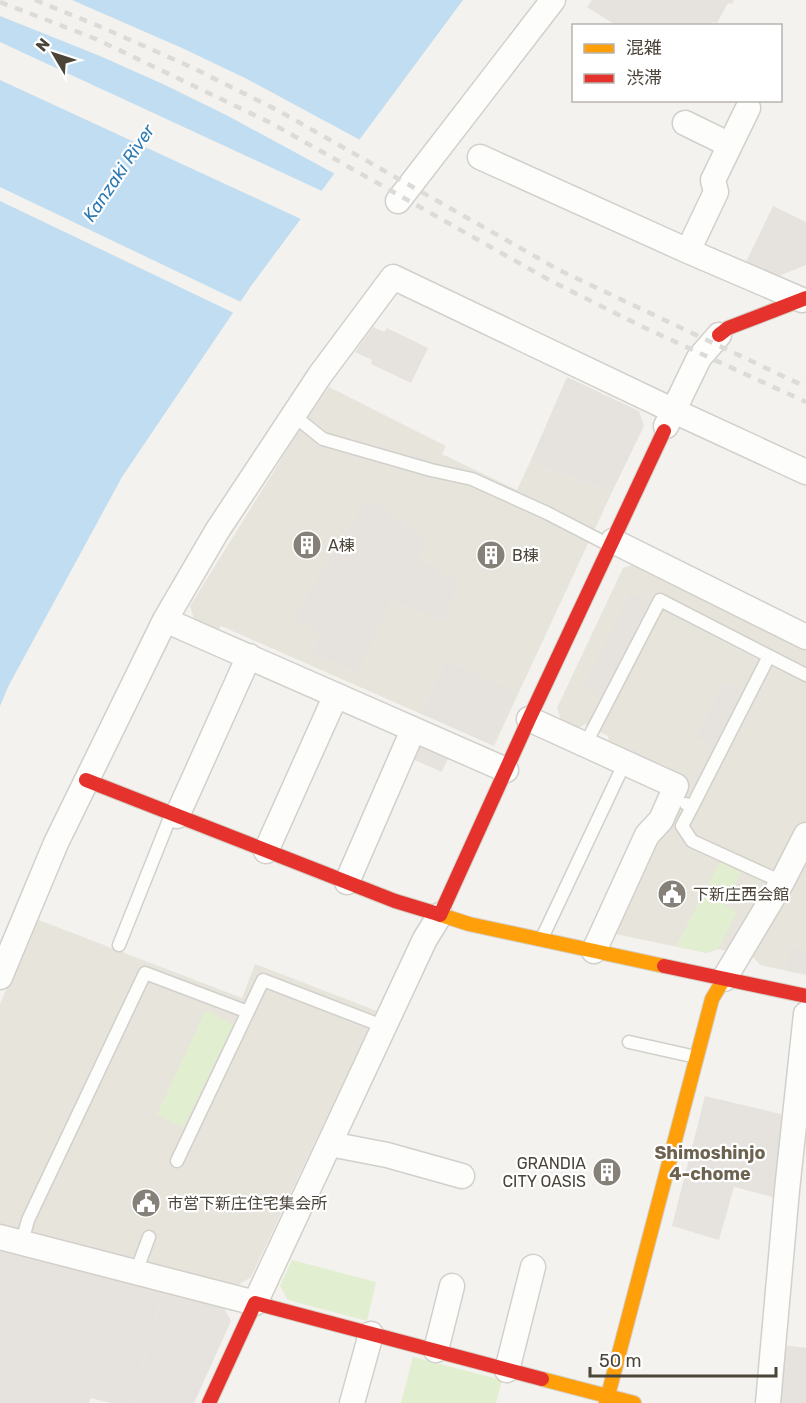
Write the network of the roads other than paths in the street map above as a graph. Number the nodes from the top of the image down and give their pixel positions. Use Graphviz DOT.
graph roads {
  1 [pos="553,0"];
  2 [pos="748,108"];
  3 [pos="685,123"];
  4 [pos="730,145"];
  5 [pos="480,158"];
  6 [pos="398,201"];
  7 [pos="688,251"];
  8 [pos="804,299"];
  9 [pos="719,335"];
  10 [pos="293,416"];
  11 [pos="669,421"];
  12 [pos="806,472"];
  13 [pos="612,543"];
  14 [pos="165,620"];
  15 [pos="806,637"];
  16 [pos="249,656"];
  17 [pos="769,656"];
  18 [pos="806,675"];
  19 [pos="336,695"];
  20 [pos="529,719"];
  21 [pos="413,730"];
  22 [pos="585,745"];
  23 [pos="625,762"];
  24 [pos="506,770"];
  25 [pos="86,780"];
  26 [pos="682,802"];
  27 [pos="174,815"];
  28 [pos="806,835"];
  29 [pos="266,851"];
  30 [pos="347,882"];
  31 [pos="782,882"];
  32 [pos="440,915"];
  33 [pos="541,940"];
  34 [pos="119,945"];
  35 [pos="594,951"];
  36 [pos="0,977"];
  37 [pos="724,979"];
  38 [pos="806,996"];
  39 [pos="248,1012"];
  40 [pos="806,1014"];
  41 [pos="385,1027"];
  42 [pos="629,1041"];
  43 [pos="697,1058"];
  44 [pos="330,1144"];
  45 [pos="177,1161"];
  46 [pos="462,1176"];
  47 [pos="149,1237"];
  48 [pos="11,1239"];
  49 [pos="533,1267"];
  50 [pos="136,1272"];
  51 [pos="452,1286"];
  52 [pos="255,1303"];
  53 [pos="371,1334"];
  54 [pos="436,1350"];
  55 [pos="507,1370"];
  56 [pos="607,1400"];
  57 [pos="210,1403"];
  58 [pos="352,1403"];
  59 [pos="634,1403"];
  60 [pos="768,1403"];
  1 -- 6 [label="street"];
  2 -- 4 [label="street"];
  3 -- 4 [label="street"];
  4 -- 7 [label="street"];
  5 -- 7 [label="street"];
  7 -- 8 [label="street"];
  8 -- 9 [label="street"];
  9 -- 11 [label="street"];
  10 -- 11 [label="street"];
  10 -- 13 [label="lane"];
  10 -- 14 [label="street"];
  11 -- 12 [label="street"];
  11 -- 13 [label="street"];
  13 -- 15 [label="street"];
  13 -- 20 [label="street"];
  14 -- 16 [label="street"];
  14 -- 25 [label="street"];
  16 -- 19 [label="street"];
  16 -- 27 [label="street"];
  17 -- 18 [label="lane"];
  17 -- 22 [label="lane"];
  17 -- 26 [label="lane"];
  19 -- 21 [label="street"];
  19 -- 29 [label="street"];
  20 -- 22 [label="street"];
  20 -- 24 [label="street"];
  21 -- 24 [label="street"];
  21 -- 30 [label="street"];
  22 -- 23 [label="street"];
  23 -- 26 [label="street"];
  23 -- 33 [label="lane"];
  24 -- 32 [label="street"];
  25 -- 27 [label="street"];
  25 -- 36 [label="street"];
  26 -- 31 [label="lane"];
  26 -- 35 [label="street"];
  27 -- 29 [label="street"];
  27 -- 34 [label="lane"];
  28 -- 31 [label="street"];
  29 -- 30 [label="street"];
  30 -- 32 [label="street"];
  31 -- 37 [label="street"];
  32 -- 33 [label="street"];
  32 -- 41 [label="street"];
  33 -- 35 [label="street"];
  35 -- 37 [label="street"];
  37 -- 38 [label="street"];
  37 -- 43 [label="street"];
  39 -- 41 [label="lane"];
  39 -- 45 [label="lane"];
  39 -- 48 [label="lane"];
  40 -- 60 [label="street"];
  41 -- 44 [label="street"];
  42 -- 43 [label="lane"];
  43 -- 56 [label="street"];
  44 -- 46 [label="street"];
  44 -- 52 [label="street"];
  47 -- 50 [label="lane"];
  48 -- 50 [label="street"];
  49 -- 55 [label="street"];
  50 -- 52 [label="street"];
  51 -- 54 [label="street"];
  52 -- 53 [label="street"];
  52 -- 57 [label="street"];
  53 -- 54 [label="street"];
  53 -- 58 [label="street"];
  54 -- 55 [label="street"];
  55 -- 56 [label="street"];
  56 -- 59 [label="street"];
}
